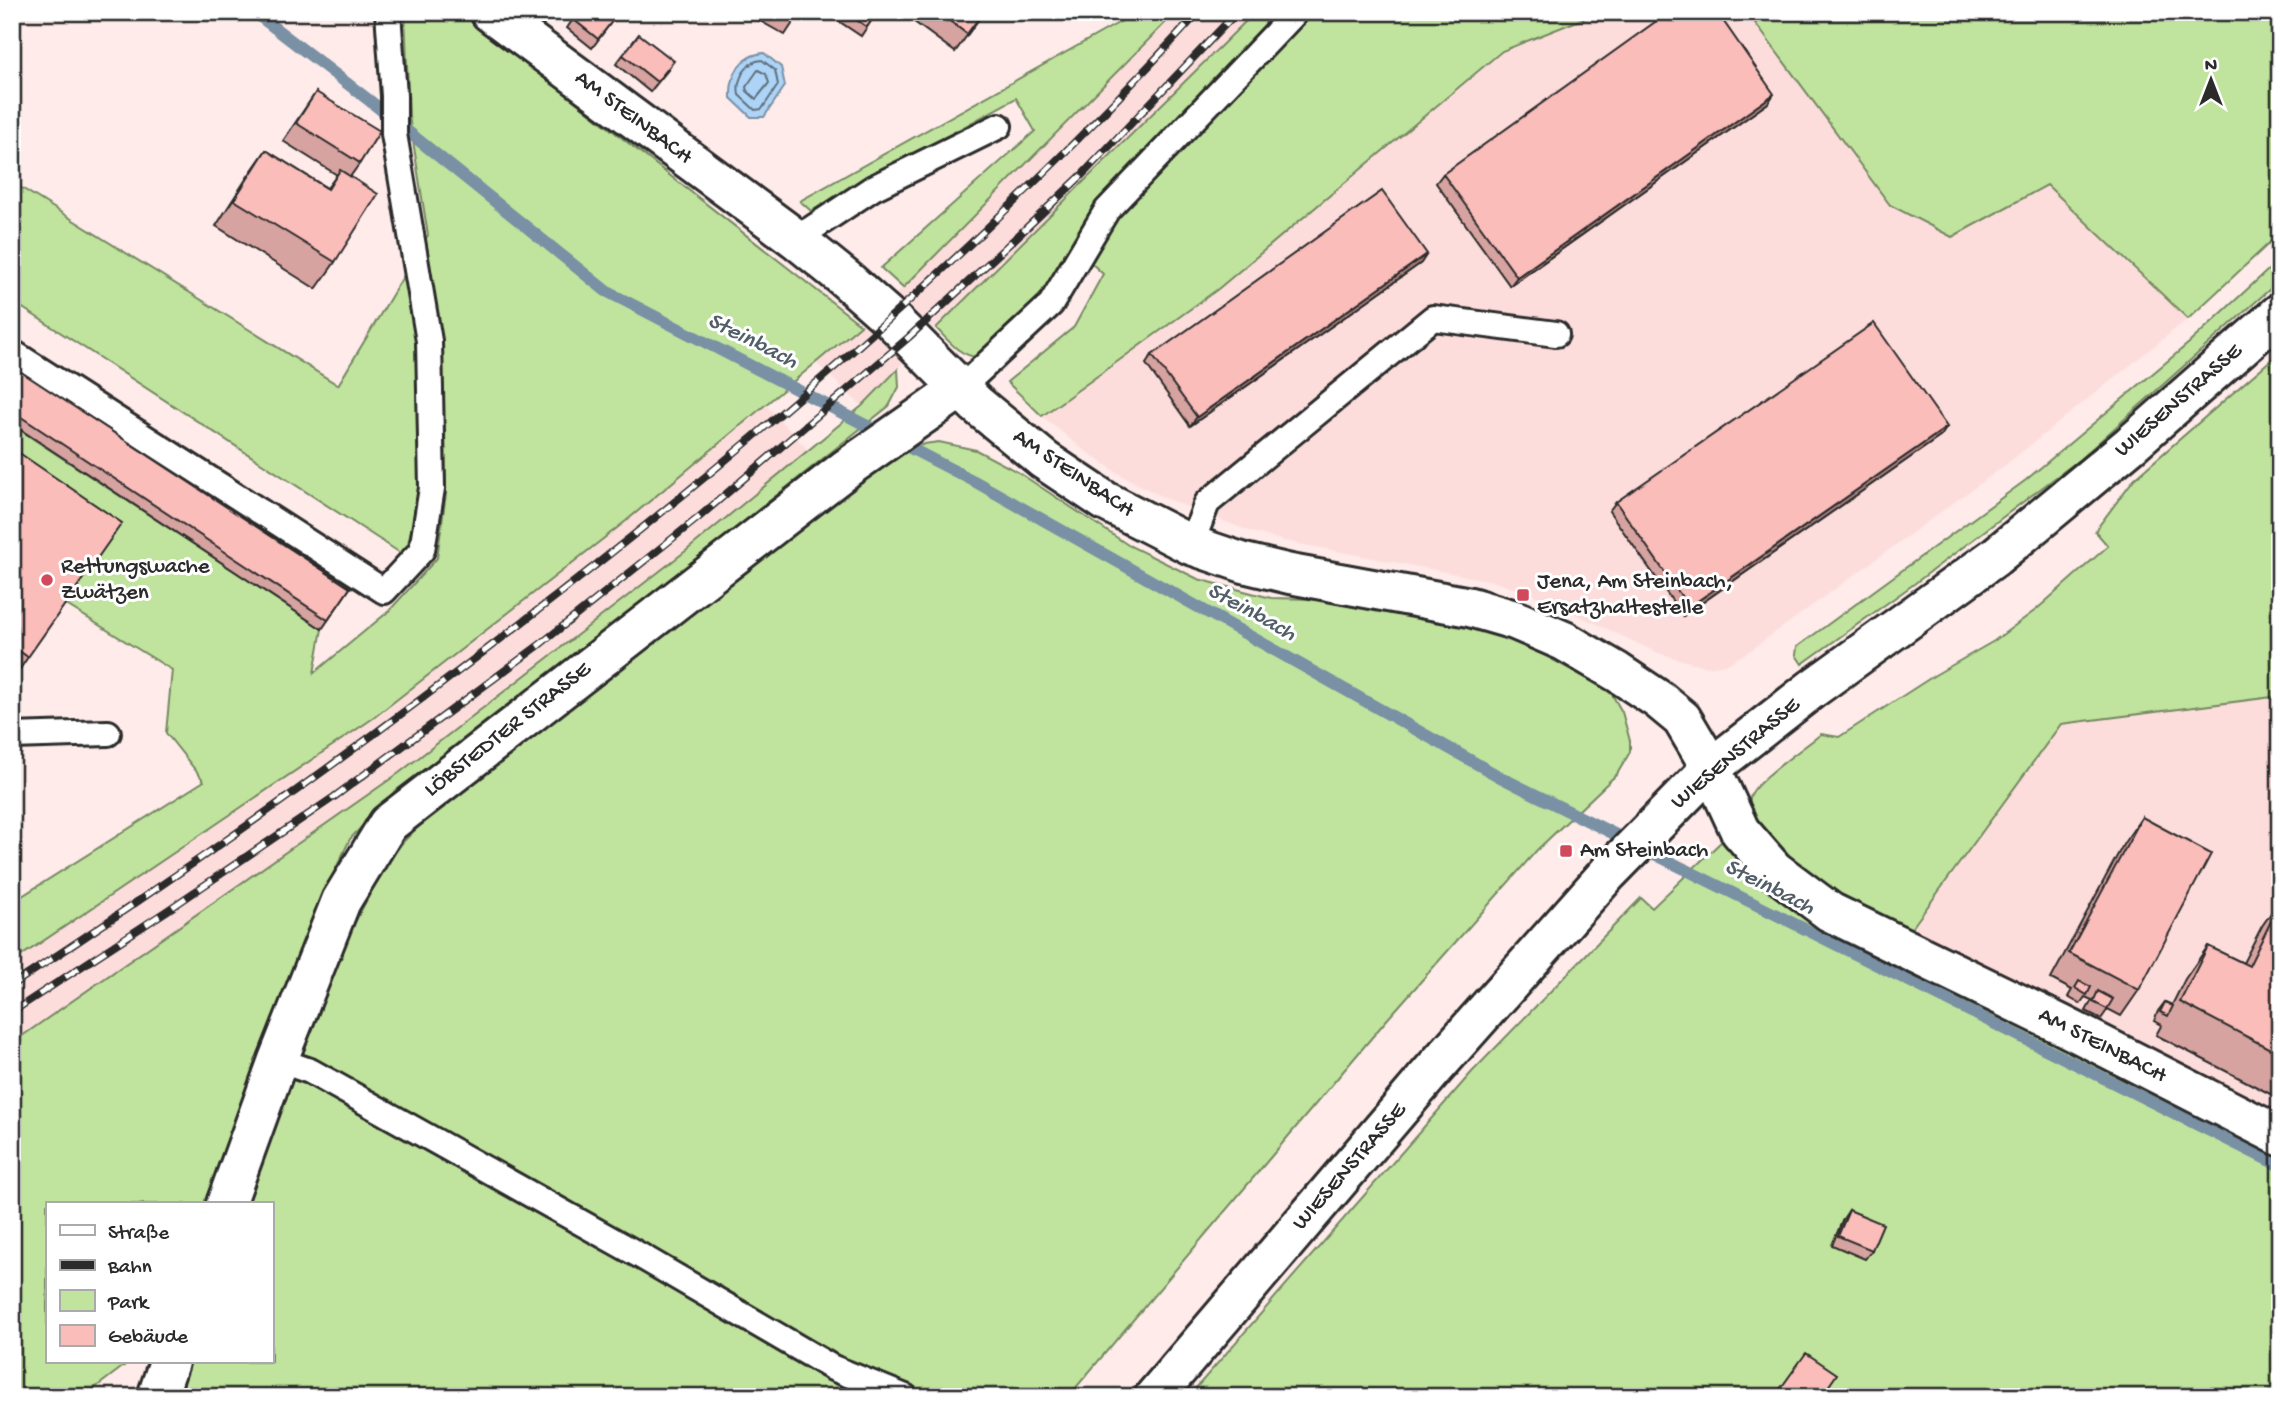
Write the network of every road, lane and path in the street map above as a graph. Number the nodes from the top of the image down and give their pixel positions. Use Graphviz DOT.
graph roads {
  1 [pos="388,12"];
  2 [pos="490,12"];
  3 [pos="1296,12"];
  4 [pos="999,126"];
  5 [pos="796,239"];
  6 [pos="2280,313"];
  7 [pos="1556,334"];
  8 [pos="12,352"];
  9 [pos="960,389"];
  10 [pos="1191,545"];
  11 [pos="108,733"];
  12 [pos="12,736"];
  13 [pos="1711,768"];
  14 [pos="278,1060"];
  15 [pos="2280,1136"];
  16 [pos="227,1202"];
  17 [pos="168,1364"];
  18 [pos="157,1397"];
  19 [pos="905,1397"];
  20 [pos="1154,1397"];
  1 -- 8 [label="lane"];
  2 -- 5 [label="street, AM STEINBACH"];
  3 -- 9 [label="lane"];
  4 -- 5 [label="lane"];
  5 -- 9 [label="street, AM STEINBACH"];
  6 -- 13 [label="street, WIESENSTRASSE"];
  7 -- 10 [label="lane"];
  9 -- 10 [label="street, AM STEINBACH"];
  9 -- 14 [label="street, LÖBSTEDTER STRASSE"];
  10 -- 13 [label="street, AM STEINBACH"];
  11 -- 12 [label="lane"];
  13 -- 15 [label="street, AM STEINBACH"];
  13 -- 20 [label="street, WIESENSTRASSE"];
  14 -- 16 [label="street, LÖBSTEDTER STRASSE"];
  14 -- 19 [label="lane"];
  17 -- 18 [label="street"];
}
